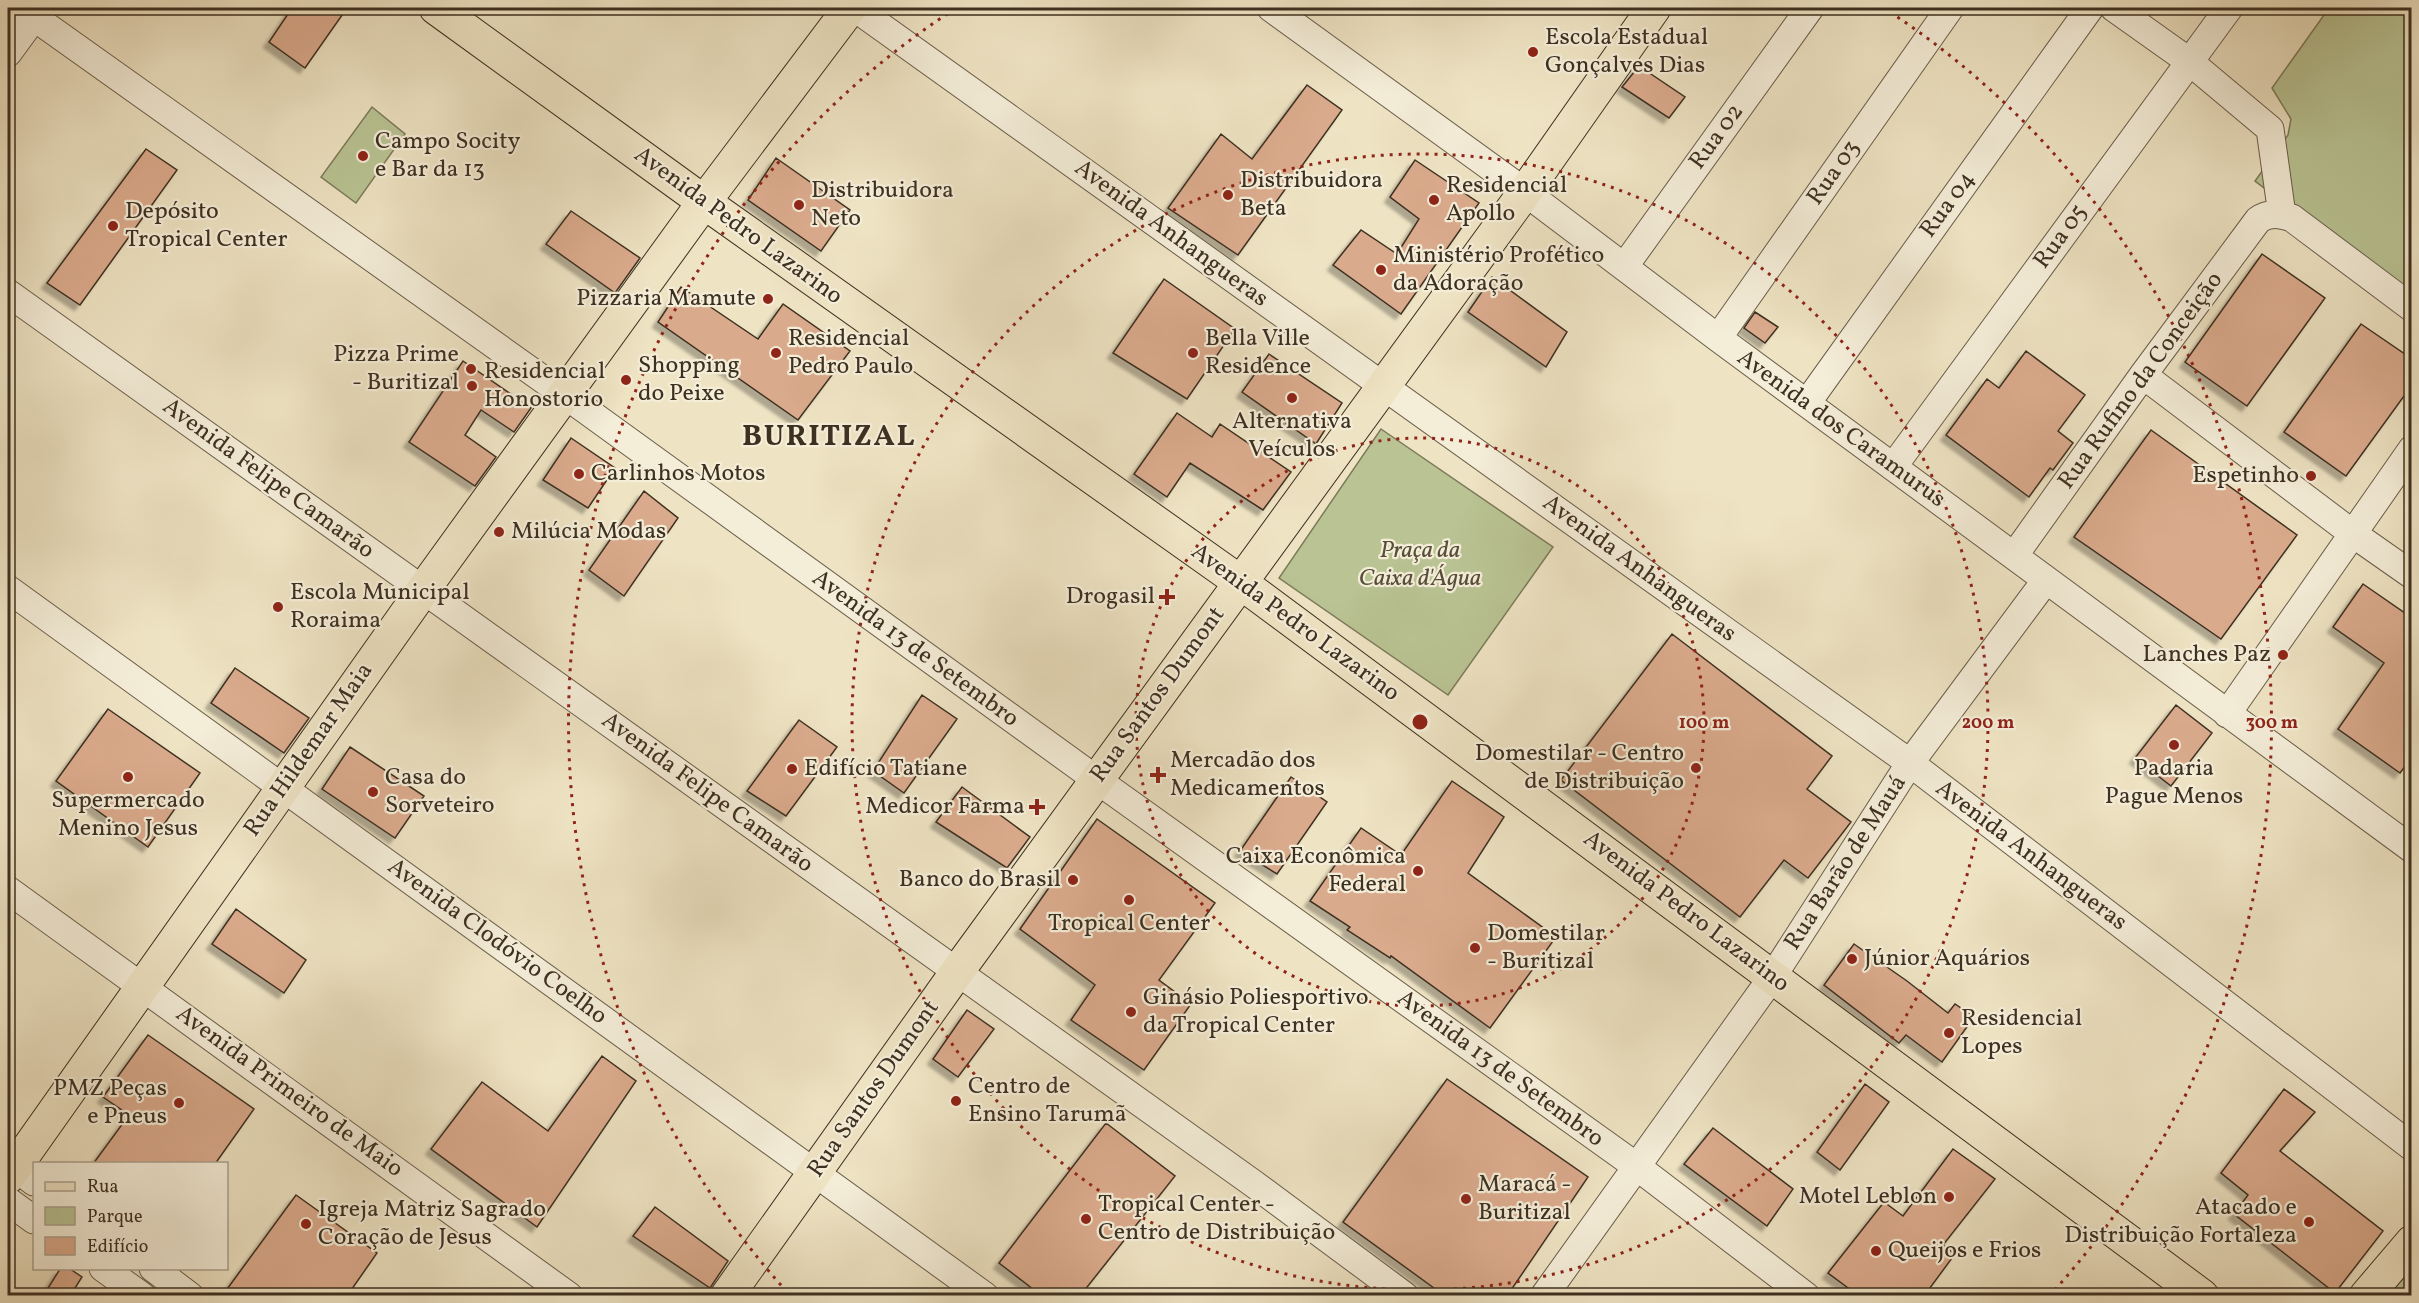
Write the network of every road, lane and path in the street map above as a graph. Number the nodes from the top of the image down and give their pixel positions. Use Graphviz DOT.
graph roads {
  1 [pos="436,8"];
  2 [pos="850,8"];
  3 [pos="855,8"];
  4 [pos="1271,8"];
  5 [pos="1654,8"];
  6 [pos="1810,8"];
  7 [pos="1950,8"];
  8 [pos="2090,8"];
  9 [pos="2114,8"];
  10 [pos="2229,8"];
  11 [pos="32,11"];
  12 [pos="8,53"];
  13 [pos="2190,62"];
  14 [pos="1525,192"];
  15 [pos="704,201"];
  16 [pos="2278,214"];
  17 [pos="1624,267"];
  18 [pos="8,293"];
  19 [pos="2412,308"];
  20 [pos="1718,338"];
  21 [pos="2143,375"];
  22 [pos="1384,386"];
  23 [pos="565,395"];
  24 [pos="1807,403"];
  25 [pos="2412,449"];
  26 [pos="1893,467"];
  27 [pos="2352,533"];
  28 [pos="2014,556"];
  29 [pos="2412,575"];
  30 [pos="2046,580"];
  31 [pos="1240,582"];
  32 [pos="8,589"];
  33 [pos="423,590"];
  34 [pos="2227,714"];
  35 [pos="1910,763"];
  36 [pos="1097,780"];
  37 [pos="282,786"];
  38 [pos="2412,849"];
  39 [pos="8,890"];
  40 [pos="957,972"];
  41 [pos="1773,976"];
  42 [pos="142,986"];
  43 [pos="2412,1147"];
  44 [pos="1636,1166"];
  45 [pos="16,1172"];
  46 [pos="814,1172"];
  47 [pos="8,1201"];
  48 [pos="33,1219"];
  49 [pos="2412,1242"];
  50 [pos="104,1270"];
  51 [pos="154,1270"];
  52 [pos="142,1296"];
  53 [pos="190,1296"];
  54 [pos="569,1296"];
  55 [pos="727,1296"];
  56 [pos="985,1296"];
  57 [pos="1405,1296"];
  58 [pos="1544,1296"];
  59 [pos="1806,1296"];
  60 [pos="2202,1296"];
  61 [pos="2366,1296"];
  1 -- 15 [label="main road, Avenida Pedro Lazarino"];
  2 -- 15 [label="main road, Rua Hildemar Maia"];
  3 -- 22 [label="street, Avenida Anhangueras"];
  4 -- 14 [label="street, Avenida dos Caramurus"];
  5 -- 14 [label="main road, Rua Santos Dumont"];
  6 -- 17 [label="street, Rua 02"];
  7 -- 20 [label="street, Rua 03"];
  8 -- 24 [label="street, Rua 04"];
  9 -- 13 [label="street"];
  10 -- 13 [label="street, Rua 05"];
  11 -- 12 [label="street"];
  11 -- 23 [label="street, Avenida 13 de Setembro"];
  13 -- 16 [label="street"];
  13 -- 26 [label="street, Rua 05"];
  14 -- 17 [label="street, Avenida dos Caramurus"];
  14 -- 22 [label="main road, Rua Santos Dumont"];
  15 -- 23 [label="main road, Rua Hildemar Maia"];
  15 -- 31 [label="main road, Avenida Pedro Lazarino"];
  16 -- 19 [label="street"];
  16 -- 21 [label="street, Rua Rufino da Conceição"];
  17 -- 20 [label="street, Avenida dos Caramurus"];
  18 -- 33 [label="street, Avenida Felipe Camarão"];
  20 -- 24 [label="street, Avenida dos Caramurus"];
  21 -- 27 [label="street"];
  21 -- 28 [label="street, Rua Rufino da Conceição"];
  22 -- 31 [label="main road, Rua Santos Dumont"];
  22 -- 35 [label="street, Avenida Anhangueras"];
  23 -- 33 [label="main road, Rua Hildemar Maia"];
  23 -- 36 [label="street, Avenida 13 de Setembro"];
  24 -- 26 [label="street, Avenida dos Caramurus"];
  25 -- 27 [label="street"];
  26 -- 28 [label="street, Avenida dos Caramurus"];
  27 -- 29 [label="street"];
  27 -- 34 [label="street"];
  28 -- 30 [label="street, Avenida dos Caramurus"];
  30 -- 34 [label="street, Avenida dos Caramurus"];
  30 -- 35 [label="street, Rua Barão de Mauá"];
  31 -- 36 [label="main road, Rua Santos Dumont"];
  31 -- 41 [label="main road, Avenida Pedro Lazarino"];
  32 -- 37 [label="street, Avenida Clodóvio Coelho"];
  33 -- 37 [label="main road, Rua Hildemar Maia"];
  33 -- 40 [label="street, Avenida Felipe Camarão"];
  34 -- 38 [label="street, Avenida dos Caramurus"];
  35 -- 41 [label="street, Rua Barão de Mauá"];
  35 -- 43 [label="street, Avenida Anhangueras"];
  36 -- 40 [label="main road, Rua Santos Dumont"];
  36 -- 44 [label="street, Avenida 13 de Setembro"];
  37 -- 42 [label="main road, Rua Hildemar Maia"];
  37 -- 46 [label="street, Avenida Clodóvio Coelho"];
  39 -- 42 [label="street, Avenida Primeiro de Maio"];
  40 -- 46 [label="main road, Rua Santos Dumont"];
  40 -- 57 [label="street, Avenida Felipe Camarão"];
  41 -- 44 [label="street, Rua Barão de Mauá"];
  41 -- 60 [label="main road, Avenida Pedro Lazarino"];
  42 -- 45 [label="main road, Rua Hildemar Maia"];
  42 -- 54 [label="street, Avenida Primeiro de Maio"];
  44 -- 58 [label="street, Rua Barão de Mauá"];
  44 -- 59 [label="street, Avenida 13 de Setembro"];
  46 -- 55 [label="main road, Rua Santos Dumont"];
  46 -- 56 [label="street, Avenida Clodóvio Coelho"];
  47 -- 48 [label="street"];
  49 -- 61 [label="main road"];
  50 -- 52 [label="street"];
  51 -- 53 [label="street"];
}
